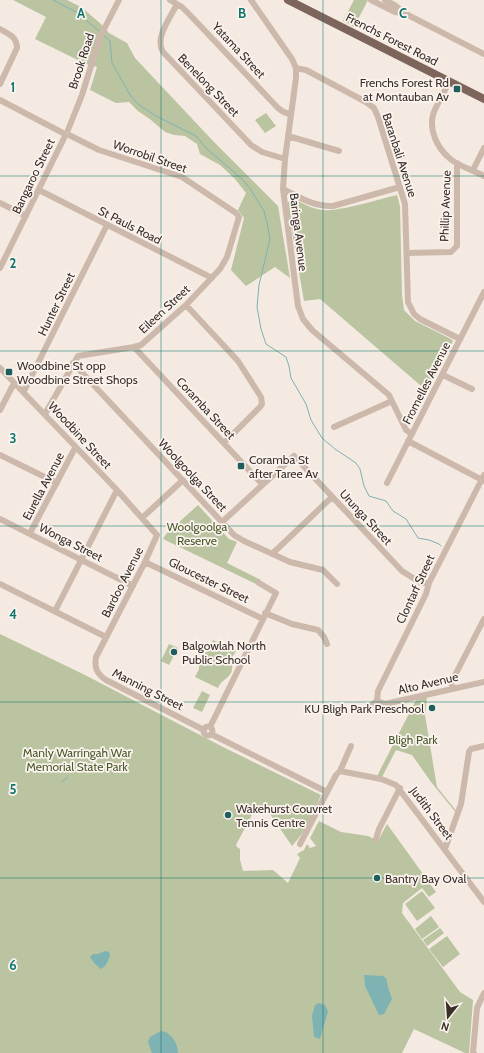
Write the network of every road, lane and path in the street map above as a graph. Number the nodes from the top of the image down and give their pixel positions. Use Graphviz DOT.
graph roads {
  1 [pos="119,0"];
  2 [pos="170,0"];
  3 [pos="251,0"];
  4 [pos="288,0"];
  5 [pos="371,0"];
  6 [pos="385,0"];
  7 [pos="177,4"];
  8 [pos="406,14"];
  9 [pos="0,29"];
  10 [pos="484,54"];
  11 [pos="296,68"];
  12 [pos="448,81"];
  13 [pos="0,84"];
  14 [pos="0,100"];
  15 [pos="484,100"];
  16 [pos="291,115"];
  17 [pos="66,134"];
  18 [pos="288,136"];
  19 [pos="484,148"];
  20 [pos="339,151"];
  21 [pos="285,159"];
  22 [pos="457,163"];
  23 [pos="473,170"];
  24 [pos="484,176"];
  25 [pos="400,187"];
  26 [pos="283,189"];
  27 [pos="38,190"];
  28 [pos="0,203"];
  29 [pos="26,216"];
  30 [pos="238,217"];
  31 [pos="107,225"];
  32 [pos="407,253"];
  33 [pos="0,268"];
  34 [pos="212,278"];
  35 [pos="484,292"];
  36 [pos="186,305"];
  37 [pos="460,339"];
  38 [pos="134,347"];
  39 [pos="73,363"];
  40 [pos="0,368"];
  41 [pos="443,375"];
  42 [pos="16,384"];
  43 [pos="472,389"];
  44 [pos="24,391"];
  45 [pos="392,401"];
  46 [pos="0,410"];
  47 [pos="45,414"];
  48 [pos="334,427"];
  49 [pos="412,434"];
  50 [pos="408,441"];
  51 [pos="224,443"];
  52 [pos="75,448"];
  53 [pos="0,455"];
  54 [pos="483,478"];
  55 [pos="183,480"];
  56 [pos="57,483"];
  57 [pos="387,483"];
  58 [pos="262,484"];
  59 [pos="117,490"];
  60 [pos="332,497"];
  61 [pos="142,518"];
  62 [pos="0,519"];
  63 [pos="222,522"];
  64 [pos="30,534"];
  65 [pos="272,554"];
  66 [pos="82,559"];
  67 [pos="145,562"];
  68 [pos="259,583"];
  69 [pos="429,583"];
  70 [pos="0,584"];
  71 [pos="337,584"];
  72 [pos="132,586"];
  73 [pos="55,611"];
  74 [pos="264,616"];
  75 [pos="484,619"];
  76 [pos="106,637"];
  77 [pos="327,644"];
  78 [pos="96,657"];
  79 [pos="484,682"];
  80 [pos="453,688"];
  81 [pos="377,701"];
  82 [pos="366,709"];
  83 [pos="208,730"];
  84 [pos="352,746"];
  85 [pos="484,746"];
  86 [pos="340,771"];
  87 [pos="400,788"];
  88 [pos="327,792"];
  89 [pos="376,838"];
  90 [pos="300,844"];
  91 [pos="445,849"];
  92 [pos="484,902"];
  93 [pos="484,993"];
  94 [pos="474,1053"];
  1 -- 17 [label="street, Brook Road"];
  2 -- 7 [label="street, Yatama Street"];
  3 -- 11 [label="street"];
  4 -- 12 [label="main road, Frenchs Forest Road"];
  5 -- 8 [label="street"];
  6 -- 8 [label="street"];
  7 -- 16 [label="street, Yatama Street"];
  7 -- 21 [label="street, Benelong Street"];
  8 -- 10 [label="street"];
  9 -- 13 [label="street"];
  11 -- 16 [label="street, Baringa Avenue"];
  11 -- 25 [label="street, Baranbali Avenue"];
  12 -- 15 [label="main road, Frenchs Forest Road"];
  12 -- 22 [label="street"];
  14 -- 17 [label="street, Worrobil Street"];
  16 -- 18 [label="street, Baringa Avenue"];
  17 -- 27 [label="street, Bangaroo Street"];
  17 -- 30 [label="street, Worrobil Street"];
  18 -- 20 [label="street"];
  18 -- 21 [label="street, Baringa Avenue"];
  19 -- 23 [label="street"];
  21 -- 26 [label="street, Baringa Avenue"];
  22 -- 23 [label="street"];
  22 -- 32 [label="street, Phillip Avenue"];
  23 -- 24 [label="street"];
  25 -- 26 [label="street"];
  25 -- 32 [label="street, Baranbali Avenue"];
  26 -- 45 [label="street, Baringa Avenue"];
  27 -- 29 [label="street, Bangaroo Street"];
  27 -- 31 [label="street, St Pauls Road"];
  28 -- 29 [label="street"];
  29 -- 33 [label="street, Bangaroo Street"];
  30 -- 34 [label="street, Eileen Street"];
  31 -- 34 [label="street, St Pauls Road"];
  31 -- 44 [label="street, Hunter Street"];
  32 -- 37 [label="street, Baranbali Avenue"];
  34 -- 36 [label="street, Eileen Street"];
  35 -- 37 [label="street, Fromelles Avenue"];
  36 -- 38 [label="street, Eileen Street"];
  36 -- 51 [label="street"];
  37 -- 41 [label="street, Fromelles Avenue"];
  38 -- 39 [label="street, Eileen Street"];
  38 -- 51 [label="street, Coramba Street"];
  39 -- 47 [label="street"];
  39 -- 55 [label="street, Woolgoolga Street"];
  40 -- 42 [label="street, Woodbine Street"];
  41 -- 43 [label="street"];
  41 -- 49 [label="street, Fromelles Avenue"];
  42 -- 44 [label="street, Woodbine Street"];
  42 -- 46 [label="street"];
  44 -- 47 [label="street, Woodbine Street"];
  45 -- 48 [label="street"];
  45 -- 49 [label="street, Baringa Avenue"];
  47 -- 52 [label="street, Woodbine Street"];
  49 -- 50 [label="street, Fromelles Avenue"];
  50 -- 54 [label="street"];
  50 -- 57 [label="street, Fromelles Avenue"];
  51 -- 58 [label="street, Coramba Street"];
  52 -- 56 [label="street, Eurella Avenue"];
  52 -- 59 [label="street, Woodbine Street"];
  53 -- 56 [label="street"];
  54 -- 69 [label="street, Clontarf Street"];
  55 -- 61 [label="street"];
  55 -- 63 [label="street, Woolgoolga Street"];
  56 -- 64 [label="street, Eurella Avenue"];
  58 -- 60 [label="street, Urunga Street"];
  58 -- 63 [label="street"];
  59 -- 61 [label="street, Woodbine Street"];
  59 -- 66 [label="street"];
  60 -- 65 [label="street"];
  60 -- 69 [label="street, Urunga Street"];
  61 -- 67 [label="street, Bardoo Avenue"];
  62 -- 64 [label="street, Wonga Street"];
  63 -- 65 [label="street, Woolgoolga Street"];
  64 -- 66 [label="street, Wonga Street"];
  65 -- 71 [label="street, Woolgoolga Street"];
  66 -- 72 [label="street, Wonga Street"];
  66 -- 73 [label="street"];
  67 -- 72 [label="street, Bardoo Avenue"];
  67 -- 74 [label="street, Gloucester Street"];
  68 -- 74 [label="street"];
  69 -- 81 [label="street, Clontarf Street"];
  70 -- 73 [label="street"];
  72 -- 76 [label="street, Bardoo Avenue"];
  73 -- 76 [label="street"];
  74 -- 77 [label="street, Gloucester Street"];
  74 -- 83 [label="street"];
  75 -- 80 [label="street"];
  76 -- 78 [label="street, Bardoo Avenue"];
  78 -- 83 [label="street, Manning Street"];
  79 -- 80 [label="street, Alto Avenue"];
  80 -- 81 [label="street, Alto Avenue"];
  81 -- 82 [label="street"];
  83 -- 88 [label="street, Manning Street"];
  84 -- 86 [label="street"];
  85 -- 91 [label="street"];
  86 -- 87 [label="street, Judith Street"];
  86 -- 88 [label="street"];
  87 -- 89 [label="street"];
  87 -- 91 [label="street, Judith Street"];
  88 -- 90 [label="street"];
  91 -- 92 [label="street, Judith Street"];
  93 -- 94 [label="street"];
}
